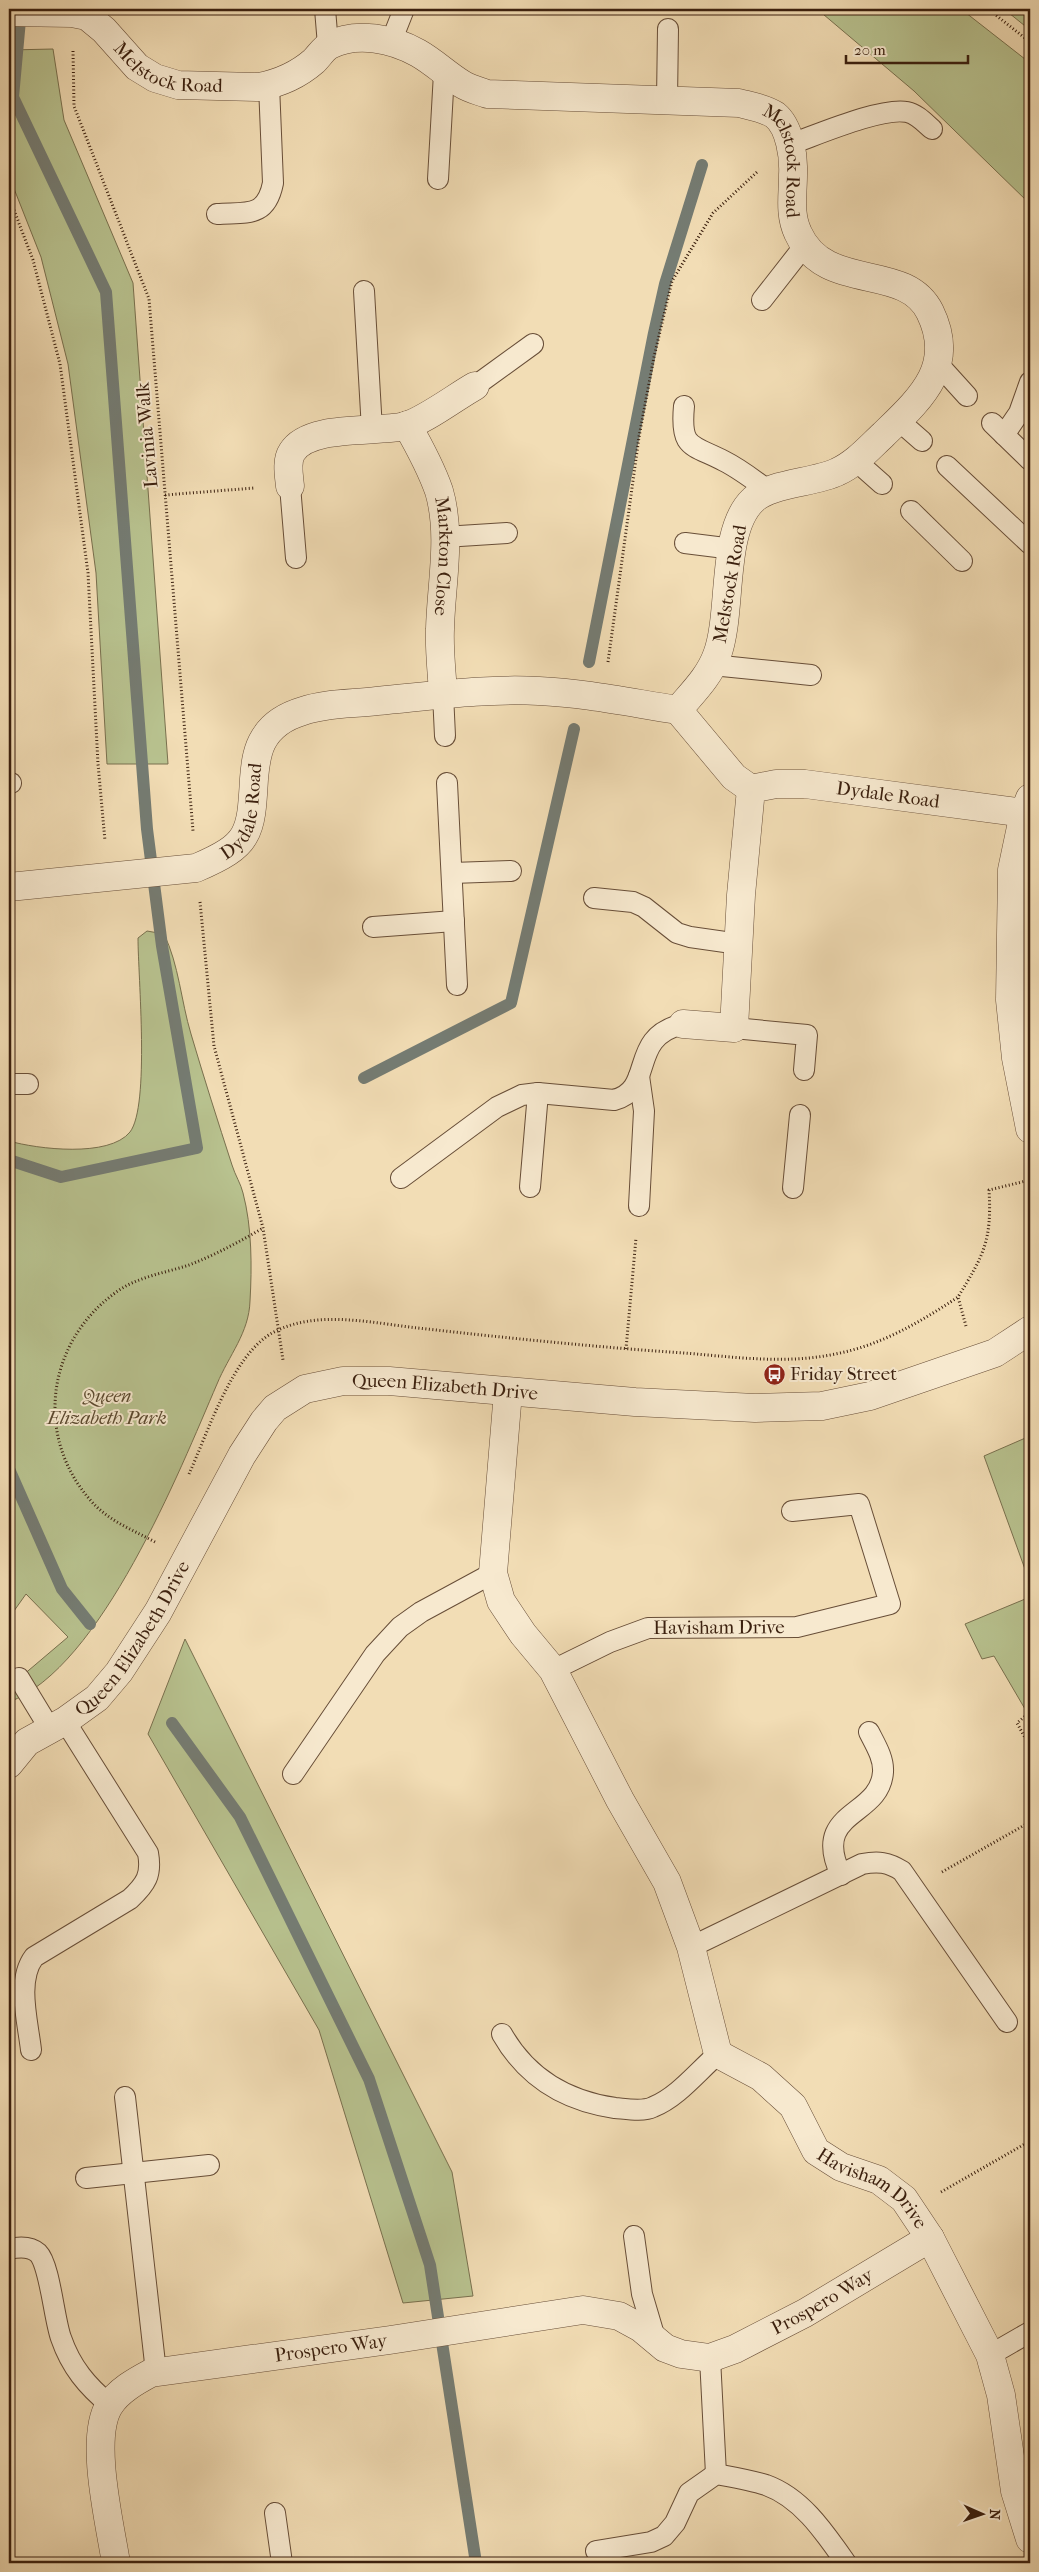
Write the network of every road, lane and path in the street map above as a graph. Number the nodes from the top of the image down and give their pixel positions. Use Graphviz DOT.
graph roads {
  1 [pos="325,9"];
  2 [pos="404,9"];
  3 [pos="988,9"];
  4 [pos="10,12"];
  5 [pos="60,13"];
  6 [pos="668,29"];
  7 [pos="391,42"];
  8 [pos="1030,42"];
  9 [pos="328,46"];
  10 [pos="444,73"];
  11 [pos="269,85"];
  12 [pos="667,100"];
  13 [pos="932,130"];
  14 [pos="790,144"];
  15 [pos="438,178"];
  16 [pos="9,197"];
  17 [pos="218,214"];
  18 [pos="805,245"];
  19 [pos="364,291"];
  20 [pos="762,300"];
  21 [pos="533,344"];
  22 [pos="938,364"];
  23 [pos="1030,382"];
  24 [pos="475,386"];
  25 [pos="967,396"];
  26 [pos="684,406"];
  27 [pos="898,420"];
  28 [pos="407,425"];
  29 [pos="372,430"];
  30 [pos="922,441"];
  31 [pos="856,460"];
  32 [pos="1030,460"];
  33 [pos="947,466"];
  34 [pos="882,484"];
  35 [pos="290,486"];
  36 [pos="769,491"];
  37 [pos="165,496"];
  38 [pos="912,511"];
  39 [pos="507,533"];
  40 [pos="444,537"];
  41 [pos="685,543"];
  42 [pos="1030,544"];
  43 [pos="733,549"];
  44 [pos="296,558"];
  45 [pos="962,561"];
  46 [pos="712,666"];
  47 [pos="811,675"];
  48 [pos="443,694"];
  49 [pos="678,710"];
  50 [pos="445,736"];
  51 [pos="447,783"];
  52 [pos="751,789"];
  53 [pos="1027,805"];
  54 [pos="196,868"];
  55 [pos="510,871"];
  56 [pos="452,873"];
  57 [pos="108,876"];
  58 [pos="9,887"];
  59 [pos="594,898"];
  60 [pos="454,921"];
  61 [pos="373,926"];
  62 [pos="739,944"];
  63 [pos="457,985"];
  64 [pos="683,1024"];
  65 [pos="734,1028"];
  66 [pos="1023,1057"];
  67 [pos="804,1070"];
  68 [pos="639,1076"];
  69 [pos="538,1093"];
  70 [pos="800,1115"];
  71 [pos="1030,1129"];
  72 [pos="401,1178"];
  73 [pos="1030,1180"];
  74 [pos="530,1187"];
  75 [pos="793,1188"];
  76 [pos="639,1206"];
  77 [pos="263,1228"];
  78 [pos="1030,1330"];
  79 [pos="626,1349"];
  80 [pos="976,1360"];
  81 [pos="508,1392"];
  82 [pos="289,1398"];
  83 [pos="792,1511"];
  84 [pos="187,1558"];
  85 [pos="493,1574"];
  86 [pos="553,1670"];
  87 [pos="19,1678"];
  88 [pos="1030,1712"];
  89 [pos="869,1732"];
  90 [pos="38,1734"];
  91 [pos="1030,1747"];
  92 [pos="9,1764"];
  93 [pos="293,1774"];
  94 [pos="1030,1822"];
  95 [pos="841,1875"];
  96 [pos="914,1888"];
  97 [pos="691,1947"];
  98 [pos="1007,2022"];
  99 [pos="502,2034"];
  100 [pos="31,2050"];
  101 [pos="718,2054"];
  102 [pos="125,2097"];
  103 [pos="1030,2141"];
  104 [pos="209,2165"];
  105 [pos="134,2173"];
  106 [pos="86,2178"];
  107 [pos="910,2209"];
  108 [pos="634,2236"];
  109 [pos="930,2238"];
  110 [pos="9,2249"];
  111 [pos="1030,2332"];
  112 [pos="655,2338"];
  113 [pos="990,2355"];
  114 [pos="710,2358"];
  115 [pos="156,2372"];
  116 [pos="110,2405"];
  117 [pos="716,2474"];
  118 [pos="275,2513"];
  119 [pos="1030,2539"];
  120 [pos="596,2550"];
  121 [pos="116,2563"];
  122 [pos="282,2563"];
  123 [pos="846,2563"];
  1 -- 9 [label="lane"];
  2 -- 7 [label="lane"];
  3 -- 8 [label="path"];
  4 -- 5 [label="street, Melstock Road"];
  5 -- 11 [label="street, Melstock Road"];
  5 -- 37 [label="path, Lavinia Walk"];
  6 -- 12 [label="lane"];
  7 -- 9 [label="street, Melstock Road"];
  7 -- 10 [label="street, Melstock Road"];
  9 -- 11 [label="street, Melstock Road"];
  10 -- 12 [label="street, Melstock Road"];
  10 -- 15 [label="lane"];
  11 -- 17 [label="lane"];
  12 -- 14 [label="street, Melstock Road"];
  13 -- 14 [label="lane"];
  14 -- 18 [label="street, Melstock Road"];
  16 -- 57 [label="path"];
  18 -- 20 [label="lane"];
  18 -- 22 [label="street, Melstock Road"];
  19 -- 29 [label="lane"];
  21 -- 24 [label="lane"];
  22 -- 25 [label="lane"];
  22 -- 27 [label="street, Melstock Road"];
  23 -- 32 [label="lane"];
  24 -- 28 [label="street"];
  26 -- 36 [label="lane"];
  27 -- 30 [label="lane"];
  27 -- 31 [label="street, Melstock Road"];
  28 -- 29 [label="street"];
  28 -- 40 [label="street, Markton Close"];
  29 -- 35 [label="street"];
  31 -- 34 [label="lane"];
  31 -- 36 [label="street, Melstock Road"];
  33 -- 42 [label="lane"];
  35 -- 37 [label="path"];
  35 -- 44 [label="lane"];
  36 -- 43 [label="street, Melstock Road"];
  37 -- 54 [label="path, Lavinia Walk"];
  38 -- 45 [label="lane"];
  39 -- 40 [label="lane"];
  40 -- 48 [label="street, Markton Close"];
  41 -- 43 [label="lane"];
  43 -- 46 [label="street, Melstock Road"];
  46 -- 47 [label="lane"];
  46 -- 49 [label="street, Melstock Road"];
  48 -- 49 [label="street, Dydale Road"];
  48 -- 50 [label="lane"];
  48 -- 54 [label="street, Dydale Road"];
  49 -- 52 [label="street"];
  51 -- 56 [label="lane"];
  52 -- 53 [label="street, Dydale Road"];
  52 -- 62 [label="street"];
  53 -- 66 [label="street"];
  54 -- 57 [label="street, Dydale Road"];
  54 -- 77 [label="path, Lavinia Walk"];
  55 -- 56 [label="lane"];
  56 -- 60 [label="lane"];
  57 -- 58 [label="street, Dydale Road"];
  59 -- 62 [label="lane"];
  60 -- 61 [label="lane"];
  60 -- 63 [label="lane"];
  62 -- 65 [label="street"];
  64 -- 65 [label="street"];
  64 -- 68 [label="lane"];
  65 -- 67 [label="lane"];
  66 -- 71 [label="street"];
  68 -- 69 [label="lane"];
  68 -- 76 [label="lane"];
  69 -- 72 [label="lane"];
  69 -- 74 [label="lane"];
  70 -- 75 [label="lane"];
  73 -- 80 [label="path"];
  76 -- 79 [label="path"];
  77 -- 82 [label="path, Lavinia Walk"];
  77 -- 84 [label="path"];
  78 -- 80 [label="street, Queen Elizabeth Drive"];
  80 -- 81 [label="street, Queen Elizabeth Drive"];
  81 -- 82 [label="street, Queen Elizabeth Drive"];
  81 -- 85 [label="street"];
  82 -- 84 [label="street, Queen Elizabeth Drive"];
  83 -- 86 [label="lane, Havisham Drive"];
  84 -- 90 [label="street, Queen Elizabeth Drive"];
  85 -- 86 [label="street"];
  85 -- 93 [label="lane"];
  86 -- 97 [label="street"];
  87 -- 90 [label="lane"];
  88 -- 91 [label="path"];
  89 -- 95 [label="lane"];
  90 -- 92 [label="street, Queen Elizabeth Drive"];
  90 -- 100 [label="lane"];
  94 -- 96 [label="path"];
  95 -- 96 [label="lane"];
  95 -- 97 [label="lane"];
  96 -- 98 [label="lane"];
  97 -- 101 [label="street"];
  99 -- 101 [label="lane"];
  101 -- 107 [label="street, Havisham Drive"];
  102 -- 105 [label="lane"];
  103 -- 107 [label="path"];
  104 -- 105 [label="lane"];
  105 -- 106 [label="lane"];
  105 -- 115 [label="lane"];
  107 -- 109 [label="street, Havisham Drive"];
  108 -- 112 [label="lane"];
  109 -- 113 [label="street, Havisham Drive"];
  109 -- 114 [label="street, Prospero Way"];
  110 -- 116 [label="lane"];
  111 -- 113 [label="lane"];
  112 -- 114 [label="street, Prospero Way"];
  112 -- 115 [label="street, Prospero Way"];
  113 -- 119 [label="street, Havisham Drive"];
  114 -- 117 [label="lane"];
  115 -- 116 [label="street, Prospero Way"];
  116 -- 121 [label="street, Prospero Way"];
  117 -- 120 [label="lane"];
  117 -- 123 [label="lane"];
  118 -- 122 [label="lane"];
}
